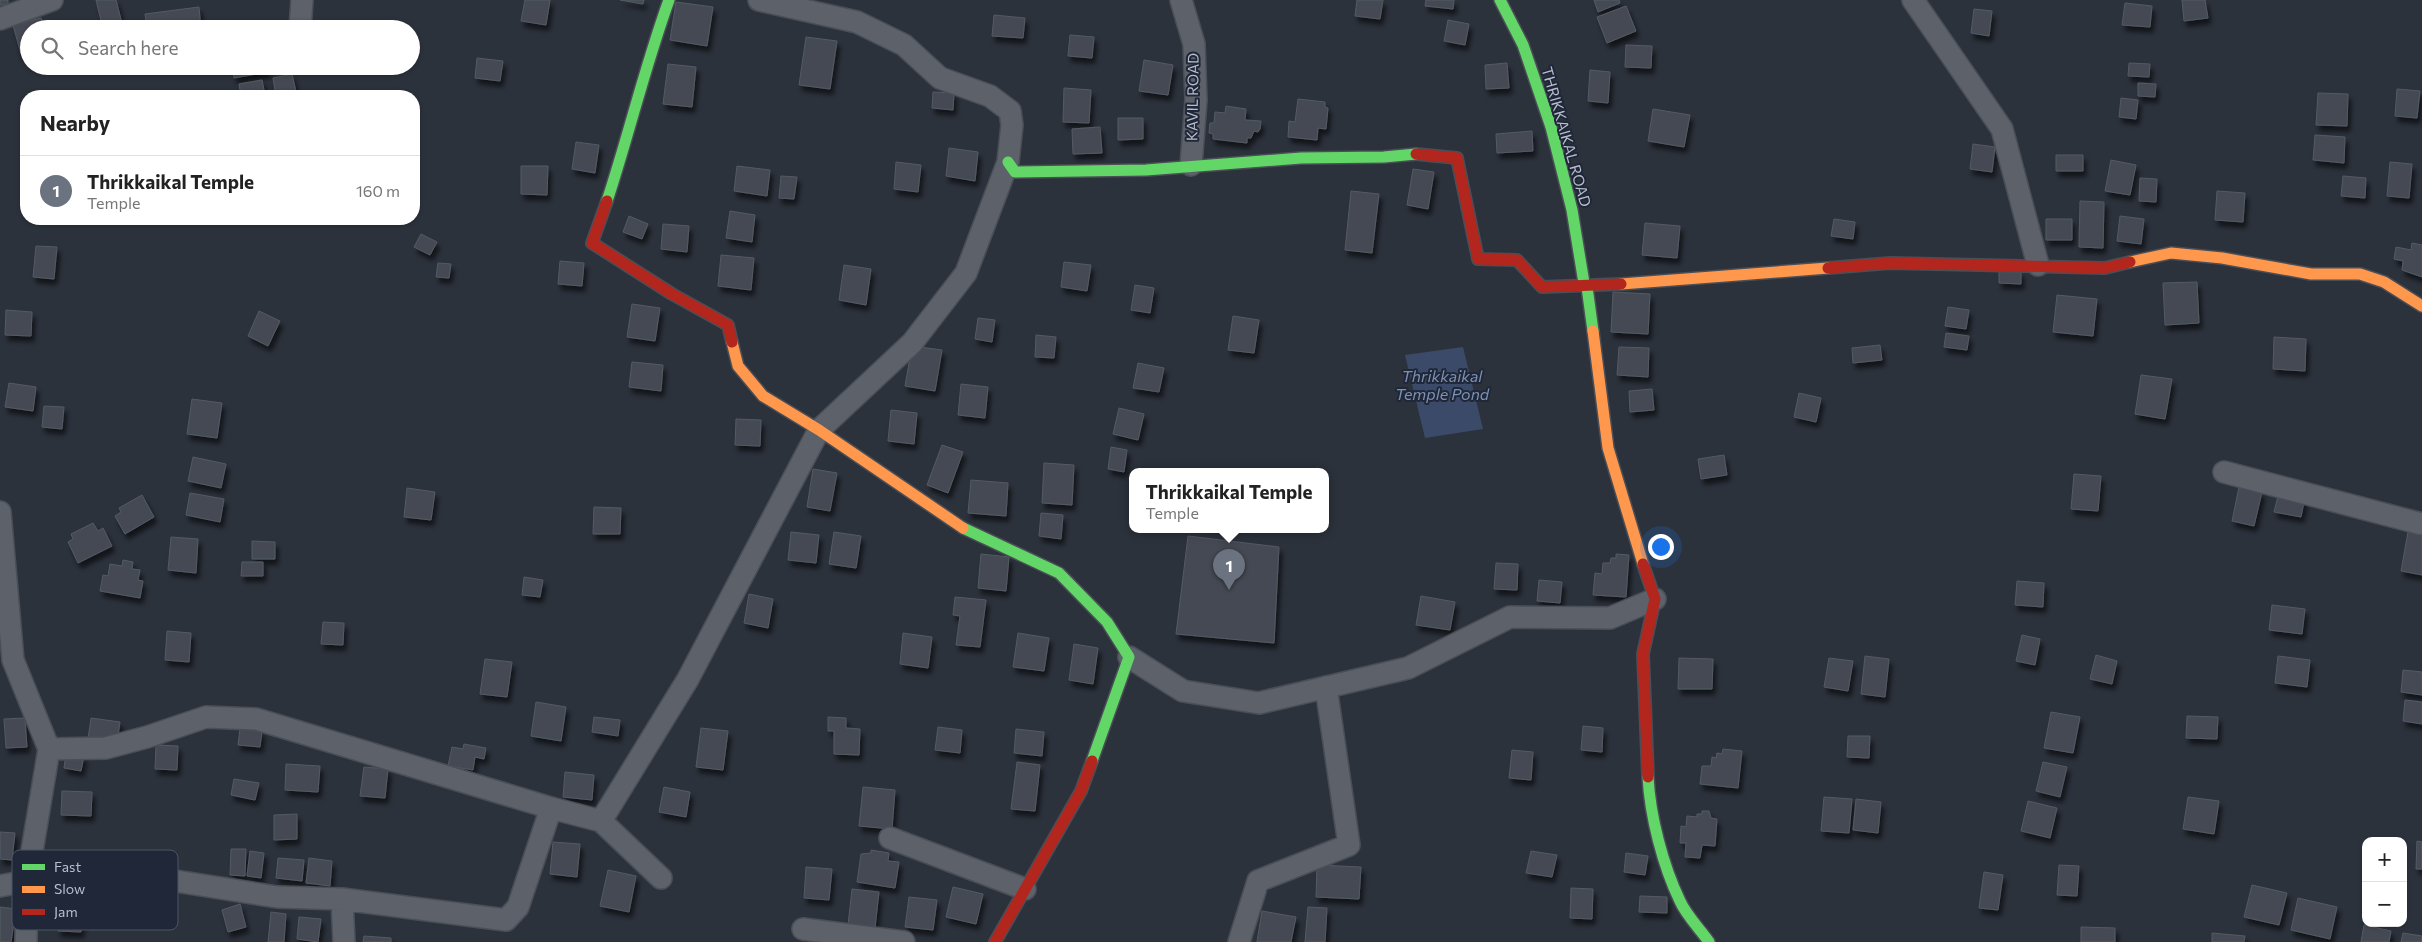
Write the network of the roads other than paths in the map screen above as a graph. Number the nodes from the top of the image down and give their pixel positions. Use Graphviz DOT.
graph roads {
  1 [pos="52,0"];
  2 [pos="302,0"];
  3 [pos="670,0"];
  4 [pos="759,0"];
  5 [pos="1180,0"];
  6 [pos="1500,0"];
  7 [pos="1913,0"];
  8 [pos="0,19"];
  9 [pos="301,20"];
  10 [pos="1008,162"];
  11 [pos="1191,165"];
  12 [pos="2038,265"];
  13 [pos="1587,287"];
  14 [pos="2422,306"];
  15 [pos="819,430"];
  16 [pos="2224,472"];
  17 [pos="0,512"];
  18 [pos="2422,524"];
  19 [pos="1656,599"];
  20 [pos="1129,657"];
  21 [pos="1326,687"];
  22 [pos="49,749"];
  23 [pos="550,808"];
  24 [pos="601,820"];
  25 [pos="890,838"];
  26 [pos="31,850"];
  27 [pos="661,878"];
  28 [pos="178,881"];
  29 [pos="1025,889"];
  30 [pos="342,899"];
  31 [pos="803,929"];
  32 [pos="344,942"];
  33 [pos="904,942"];
  34 [pos="995,942"];
  35 [pos="1238,942"];
  36 [pos="1710,942"];
  1 -- 8 [label="street"];
  2 -- 9 [label="street"];
  3 -- 15 [label="street"];
  4 -- 10 [label="street"];
  5 -- 11 [label="street, KAVIL ROAD"];
  6 -- 13 [label="street, THRIKKAIKAL ROAD"];
  7 -- 12 [label="street"];
  10 -- 11 [label="street"];
  10 -- 15 [label="street"];
  11 -- 13 [label="street"];
  12 -- 13 [label="street"];
  12 -- 14 [label="street"];
  13 -- 19 [label="street, THRIKKAIKAL ROAD"];
  15 -- 20 [label="street"];
  15 -- 24 [label="street"];
  16 -- 18 [label="street"];
  17 -- 22 [label="street"];
  19 -- 21 [label="street"];
  19 -- 36 [label="street"];
  20 -- 21 [label="street"];
  20 -- 29 [label="street"];
  21 -- 35 [label="street"];
  22 -- 23 [label="street"];
  22 -- 26 [label="street"];
  23 -- 24 [label="street"];
  23 -- 30 [label="street"];
  24 -- 27 [label="street"];
  25 -- 29 [label="street"];
  28 -- 30 [label="street"];
  29 -- 34 [label="street"];
  30 -- 32 [label="street"];
  31 -- 33 [label="street"];
}
